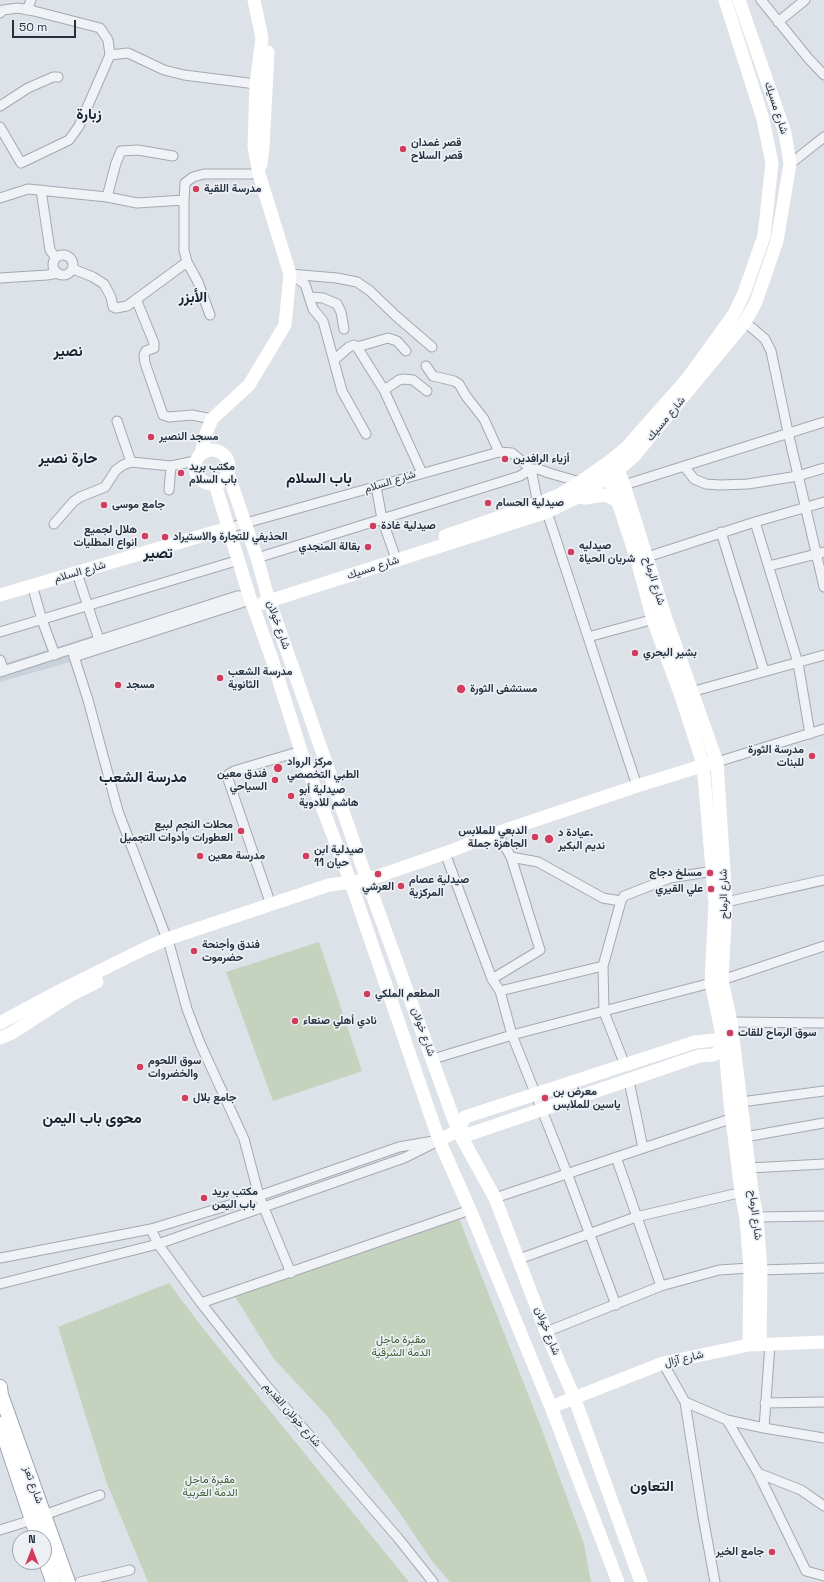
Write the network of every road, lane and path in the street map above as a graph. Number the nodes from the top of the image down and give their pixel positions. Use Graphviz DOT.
graph roads {
  1 [pos="31,0"];
  2 [pos="254,0"];
  3 [pos="261,0"];
  4 [pos="725,0"];
  5 [pos="739,0"];
  6 [pos="761,0"];
  7 [pos="805,0"];
  8 [pos="20,6"];
  9 [pos="0,13"];
  10 [pos="778,22"];
  11 [pos="110,55"];
  12 [pos="824,75"];
  13 [pos="58,77"];
  14 [pos="256,84"];
  15 [pos="0,106"];
  16 [pos="0,127"];
  17 [pos="824,137"];
  18 [pos="173,156"];
  19 [pos="790,164"];
  20 [pos="259,174"];
  21 [pos="41,190"];
  22 [pos="107,197"];
  23 [pos="0,198"];
  24 [pos="184,200"];
  25 [pos="56,258"];
  26 [pos="187,262"];
  27 [pos="73,269"];
  28 [pos="58,273"];
  29 [pos="290,274"];
  30 [pos="0,278"];
  31 [pos="309,296"];
  32 [pos="136,299"];
  33 [pos="210,315"];
  34 [pos="745,322"];
  35 [pos="344,329"];
  36 [pos="357,347"];
  37 [pos="432,347"];
  38 [pos="406,351"];
  39 [pos="334,360"];
  40 [pos="426,366"];
  41 [pos="384,390"];
  42 [pos="427,391"];
  43 [pos="117,421"];
  44 [pos="824,422"];
  45 [pos="210,423"];
  46 [pos="788,432"];
  47 [pos="366,434"];
  48 [pos="219,452"];
  49 [pos="499,452"];
  50 [pos="198,458"];
  51 [pos="131,462"];
  52 [pos="171,466"];
  53 [pos="684,466"];
  54 [pos="609,468"];
  55 [pos="824,468"];
  56 [pos="531,469"];
  57 [pos="228,473"];
  58 [pos="422,473"];
  59 [pos="798,476"];
  60 [pos="580,482"];
  61 [pos="215,484"];
  62 [pos="624,485"];
  63 [pos="376,486"];
  64 [pos="169,490"];
  65 [pos="236,495"];
  66 [pos="578,497"];
  67 [pos="220,500"];
  68 [pos="618,502"];
  69 [pos="824,502"];
  70 [pos="543,508"];
  71 [pos="805,508"];
  72 [pos="382,519"];
  73 [pos="755,522"];
  74 [pos="245,523"];
  75 [pos="54,524"];
  76 [pos="228,528"];
  77 [pos="721,532"];
  78 [pos="394,553"];
  79 [pos="820,553"];
  80 [pos="647,557"];
  81 [pos="257,558"];
  82 [pos="239,560"];
  83 [pos="769,566"];
  84 [pos="77,573"];
  85 [pos="32,585"];
  86 [pos="824,587"];
  87 [pos="0,595"];
  88 [pos="268,597"];
  89 [pos="250,598"];
  90 [pos="87,606"];
  91 [pos="659,618"];
  92 [pos="42,620"];
  93 [pos="0,632"];
  94 [pos="588,637"];
  95 [pos="99,640"];
  96 [pos="73,653"];
  97 [pos="288,653"];
  98 [pos="55,655"];
  99 [pos="824,655"];
  100 [pos="272,659"];
  101 [pos="0,660"];
  102 [pos="798,663"];
  103 [pos="764,671"];
  104 [pos="2,672"];
  105 [pos="691,692"];
  106 [pos="824,729"];
  107 [pos="810,734"];
  108 [pos="301,751"];
  109 [pos="716,762"];
  110 [pos="703,764"];
  111 [pos="637,786"];
  112 [pos="497,833"];
  113 [pos="445,853"];
  114 [pos="511,857"];
  115 [pos="713,871"];
  116 [pos="367,880"];
  117 [pos="824,880"];
  118 [pos="351,883"];
  119 [pos="621,901"];
  120 [pos="726,902"];
  121 [pos="271,906"];
  122 [pos="168,943"];
  123 [pos="824,947"];
  124 [pos="603,966"];
  125 [pos="492,979"];
  126 [pos="717,982"];
  127 [pos="500,991"];
  128 [pos="66,992"];
  129 [pos="604,1012"];
  130 [pos="731,1022"];
  131 [pos="0,1023"];
  132 [pos="824,1023"];
  133 [pos="512,1035"];
  134 [pos="6,1036"];
  135 [pos="0,1047"];
  136 [pos="730,1050"];
  137 [pos="433,1059"];
  138 [pos="625,1065"];
  139 [pos="629,1081"];
  140 [pos="824,1091"];
  141 [pos="535,1095"];
  142 [pos="541,1109"];
  143 [pos="739,1112"];
  144 [pos="824,1123"];
  145 [pos="458,1131"];
  146 [pos="746,1137"];
  147 [pos="439,1140"];
  148 [pos="643,1148"];
  149 [pos="616,1157"];
  150 [pos="824,1164"];
  151 [pos="749,1168"];
  152 [pos="567,1173"];
  153 [pos="746,1191"];
  154 [pos="259,1196"];
  155 [pos="495,1198"];
  156 [pos="265,1207"];
  157 [pos="470,1210"];
  158 [pos="824,1216"];
  159 [pos="636,1217"];
  160 [pos="757,1217"];
  161 [pos="151,1229"];
  162 [pos="589,1233"];
  163 [pos="158,1244"];
  164 [pos="0,1258"];
  165 [pos="519,1258"];
  166 [pos="824,1268"];
  167 [pos="755,1269"];
  168 [pos="291,1272"];
  169 [pos="0,1284"];
  170 [pos="661,1286"];
  171 [pos="201,1303"];
  172 [pos="616,1305"];
  173 [pos="546,1332"];
  174 [pos="824,1342"];
  175 [pos="760,1344"];
  176 [pos="662,1363"];
  177 [pos="0,1392"];
  178 [pos="574,1397"];
  179 [pos="685,1402"];
  180 [pos="824,1402"];
  181 [pos="765,1403"];
  182 [pos="551,1407"];
  183 [pos="727,1420"];
  184 [pos="0,1424"];
  185 [pos="764,1428"];
  186 [pos="824,1438"];
  187 [pos="758,1473"];
  188 [pos="100,1495"];
  189 [pos="824,1506"];
  190 [pos="38,1518"];
  191 [pos="0,1530"];
  192 [pos="38,1530"];
  193 [pos="49,1570"];
  194 [pos="130,1570"];
  195 [pos="824,1576"];
  196 [pos="53,1582"];
  197 [pos="68,1582"];
  198 [pos="80,1582"];
  199 [pos="433,1582"];
  200 [pos="618,1582"];
  201 [pos="641,1582"];
  202 [pos="715,1582"];
  1 -- 8 [label="street"];
  2 -- 14 [label="street"];
  3 -- 20 [label="street"];
  4 -- 54 [label="street, شارع مسيك"];
  5 -- 19 [label="street, شارع مسيك"];
  6 -- 10 [label="street"];
  7 -- 10 [label="street"];
  8 -- 9 [label="street"];
  8 -- 11 [label="street"];
  10 -- 12 [label="street"];
  11 -- 14 [label="street"];
  11 -- 16 [label="street"];
  13 -- 15 [label="street"];
  14 -- 20 [label="street"];
  17 -- 19 [label="street"];
  18 -- 22 [label="street"];
  19 -- 34 [label="street, شارع مسيك"];
  20 -- 24 [label="street"];
  20 -- 29 [label="street"];
  21 -- 22 [label="street"];
  21 -- 23 [label="street"];
  21 -- 25 [label="street"];
  22 -- 24 [label="street"];
  24 -- 26 [label="street"];
  25 -- 27 [label="street"];
  25 -- 28 [label="street"];
  26 -- 32 [label="street"];
  26 -- 33 [label="street"];
  27 -- 28 [label="street"];
  27 -- 32 [label="street"];
  28 -- 30 [label="street"];
  29 -- 31 [label="street"];
  29 -- 37 [label="street"];
  29 -- 45 [label="street"];
  31 -- 35 [label="street"];
  31 -- 39 [label="street"];
  32 -- 45 [label="street"];
  34 -- 46 [label="street"];
  34 -- 54 [label="street, شارع مسيك"];
  36 -- 38 [label="street"];
  36 -- 39 [label="street"];
  36 -- 41 [label="street"];
  39 -- 47 [label="street"];
  40 -- 49 [label="street"];
  41 -- 42 [label="street"];
  41 -- 58 [label="street"];
  43 -- 51 [label="street"];
  44 -- 46 [label="street"];
  45 -- 48 [label="street"];
  45 -- 50 [label="street"];
  46 -- 53 [label="street"];
  46 -- 59 [label="street"];
  48 -- 50 [label="street"];
  48 -- 57 [label="street"];
  49 -- 56 [label="street"];
  49 -- 58 [label="street, شارع السلام"];
  50 -- 52 [label="street"];
  50 -- 61 [label="street"];
  51 -- 52 [label="street"];
  51 -- 75 [label="street"];
  52 -- 64 [label="street"];
  53 -- 59 [label="street"];
  53 -- 62 [label="street"];
  54 -- 60 [label="street, شارع مسيك"];
  54 -- 62 [label="street, شارع الرماح"];
  54 -- 66 [label="street, شارع مسيك"];
  54 -- 68 [label="street, شارع الرماح"];
  55 -- 59 [label="street"];
  56 -- 60 [label="street"];
  56 -- 70 [label="street"];
  56 -- 72 [label="street"];
  57 -- 61 [label="street"];
  57 -- 65 [label="street, شارع خولان"];
  58 -- 63 [label="street, شارع السلام"];
  59 -- 71 [label="street"];
  60 -- 70 [label="street, شارع مسيك"];
  61 -- 67 [label="street, شارع خولان"];
  62 -- 80 [label="street, شارع الرماح"];
  63 -- 72 [label="street"];
  63 -- 74 [label="street, شارع السلام"];
  65 -- 67 [label="street"];
  65 -- 74 [label="street, شارع خولان"];
  66 -- 68 [label="street"];
  66 -- 70 [label="street, شارع مسيك"];
  67 -- 76 [label="street, شارع خولان"];
  68 -- 91 [label="street, شارع الرماح"];
  69 -- 71 [label="street"];
  70 -- 78 [label="street, شارع مسيك"];
  70 -- 88 [label="street, شارع مسيك"];
  70 -- 94 [label="street"];
  71 -- 73 [label="street"];
  71 -- 79 [label="street"];
  72 -- 78 [label="street"];
  72 -- 81 [label="street"];
  73 -- 77 [label="street"];
  73 -- 83 [label="street"];
  74 -- 76 [label="street, شارع السلام"];
  74 -- 81 [label="street, شارع خولان"];
  76 -- 82 [label="street, شارع خولان"];
  76 -- 84 [label="street, شارع السلام"];
  77 -- 80 [label="street"];
  77 -- 103 [label="street"];
  78 -- 88 [label="street, شارع مسيك"];
  79 -- 83 [label="street"];
  79 -- 86 [label="street"];
  80 -- 91 [label="street, شارع الرماح"];
  81 -- 88 [label="street, شارع خولان"];
  82 -- 89 [label="street, شارع خولان"];
  82 -- 90 [label="street"];
  83 -- 102 [label="street"];
  84 -- 85 [label="street, شارع السلام"];
  84 -- 90 [label="street"];
  85 -- 87 [label="street, شارع السلام"];
  85 -- 92 [label="street"];
  88 -- 89 [label="street, شارع مسيك"];
  88 -- 97 [label="street, شارع خولان"];
  89 -- 95 [label="street"];
  89 -- 96 [label="street"];
  89 -- 100 [label="street, شارع خولان"];
  90 -- 92 [label="street"];
  90 -- 95 [label="street"];
  91 -- 94 [label="street"];
  91 -- 105 [label="street, شارع الرماح"];
  91 -- 110 [label="street, شارع الرماح"];
  92 -- 93 [label="street"];
  92 -- 98 [label="street"];
  94 -- 111 [label="street"];
  95 -- 96 [label="street"];
  96 -- 98 [label="street"];
  96 -- 122 [label="street"];
  97 -- 100 [label="street"];
  97 -- 116 [label="street, شارع خولان"];
  98 -- 104 [label="street"];
  99 -- 102 [label="street"];
  100 -- 108 [label="street, شارع خولان"];
  101 -- 104 [label="street"];
  102 -- 103 [label="street"];
  102 -- 107 [label="street"];
  103 -- 105 [label="street"];
  105 -- 109 [label="street, شارع الرماح"];
  106 -- 107 [label="street"];
  107 -- 109 [label="street"];
  108 -- 118 [label="street, شارع خولان"];
  108 -- 121 [label="street"];
  109 -- 110 [label="street"];
  109 -- 120 [label="street, شارع الرماح"];
  110 -- 111 [label="street"];
  110 -- 115 [label="street, شارع الرماح"];
  111 -- 112 [label="street"];
  112 -- 113 [label="street"];
  112 -- 114 [label="street"];
  113 -- 116 [label="street"];
  113 -- 125 [label="street"];
  114 -- 119 [label="street"];
  114 -- 125 [label="street"];
  115 -- 119 [label="street"];
  115 -- 126 [label="street, شارع الرماح"];
  116 -- 118 [label="street"];
  116 -- 137 [label="street, شارع خولان"];
  117 -- 120 [label="street"];
  118 -- 121 [label="street"];
  118 -- 122 [label="street"];
  118 -- 147 [label="street, شارع خولان"];
  119 -- 124 [label="street"];
  120 -- 126 [label="street, شارع الرماح"];
  121 -- 122 [label="street"];
  122 -- 128 [label="street"];
  122 -- 154 [label="street"];
  123 -- 126 [label="street"];
  124 -- 127 [label="street"];
  124 -- 129 [label="street"];
  125 -- 127 [label="street"];
  126 -- 129 [label="street"];
  126 -- 130 [label="street, شارع الرماح"];
  126 -- 136 [label="street, شارع الرماح"];
  127 -- 133 [label="street"];
  128 -- 131 [label="street"];
  128 -- 134 [label="street"];
  129 -- 133 [label="street"];
  129 -- 138 [label="street"];
  130 -- 132 [label="street"];
  130 -- 136 [label="street, شارع الرماح"];
  133 -- 137 [label="street"];
  133 -- 141 [label="street"];
  134 -- 135 [label="street"];
  136 -- 138 [label="street"];
  136 -- 139 [label="street"];
  136 -- 143 [label="street, شارع الرماح"];
  136 -- 143 [label="street, شارع الرماح"];
  137 -- 145 [label="street, شارع خولان"];
  138 -- 141 [label="street"];
  139 -- 142 [label="street"];
  139 -- 148 [label="street"];
  140 -- 143 [label="street"];
  141 -- 142 [label="street"];
  141 -- 145 [label="street"];
  142 -- 145 [label="street"];
  142 -- 152 [label="street"];
  143 -- 146 [label="street, شارع الرماح"];
  143 -- 148 [label="street"];
  143 -- 153 [label="street, شارع الرماح"];
  144 -- 146 [label="street"];
  145 -- 147 [label="street"];
  145 -- 155 [label="street, شارع خولان"];
  146 -- 151 [label="street, شارع الرماح"];
  147 -- 154 [label="street"];
  147 -- 156 [label="street"];
  147 -- 157 [label="street, شارع خولان"];
  148 -- 149 [label="street"];
  149 -- 152 [label="street"];
  149 -- 159 [label="street"];
  150 -- 151 [label="street"];
  151 -- 153 [label="street, شارع الرماح"];
  152 -- 155 [label="street"];
  152 -- 162 [label="street"];
  153 -- 159 [label="street"];
  153 -- 160 [label="street, شارع الرماح"];
  153 -- 167 [label="street, شارع الرماح"];
  154 -- 156 [label="street"];
  154 -- 161 [label="street"];
  155 -- 165 [label="street, شارع خولان"];
  156 -- 163 [label="street"];
  156 -- 168 [label="street"];
  157 -- 168 [label="street"];
  157 -- 182 [label="street, شارع خولان"];
  158 -- 160 [label="street"];
  159 -- 162 [label="street"];
  159 -- 170 [label="street"];
  160 -- 167 [label="street, شارع الرماح"];
  161 -- 163 [label="street, شارع خولان القديم"];
  161 -- 164 [label="street"];
  162 -- 165 [label="street"];
  162 -- 172 [label="street"];
  163 -- 169 [label="street"];
  163 -- 171 [label="street, شارع خولان القديم"];
  165 -- 173 [label="street, شارع خولان"];
  166 -- 167 [label="street"];
  167 -- 170 [label="street"];
  167 -- 175 [label="street, شارع الرماح"];
  168 -- 171 [label="street"];
  170 -- 172 [label="street"];
  171 -- 199 [label="street, شارع خولان القديم"];
  172 -- 173 [label="street"];
  173 -- 178 [label="street, شارع خولان"];
  174 -- 175 [label="street, شارع آزال"];
  175 -- 176 [label="street, شارع آزال"];
  175 -- 181 [label="street"];
  176 -- 178 [label="street, شارع آزال"];
  176 -- 179 [label="street"];
  177 -- 190 [label="main road, شارع تعز"];
  178 -- 182 [label="street, شارع آزال"];
  178 -- 201 [label="street, شارع خولان"];
  179 -- 183 [label="street"];
  179 -- 202 [label="street"];
  180 -- 181 [label="street"];
  181 -- 185 [label="street"];
  182 -- 200 [label="street, شارع خولان"];
  183 -- 185 [label="street"];
  183 -- 187 [label="street"];
  184 -- 190 [label="main road, شارع تعز"];
  185 -- 186 [label="street"];
  187 -- 189 [label="street"];
  187 -- 195 [label="street"];
  188 -- 190 [label="street"];
  190 -- 191 [label="street"];
  190 -- 192 [label="main road, شارع تعز"];
  190 -- 197 [label="main road, شارع تعز"];
  193 -- 196 [label="main road"];
  194 -- 198 [label="street"];
}
